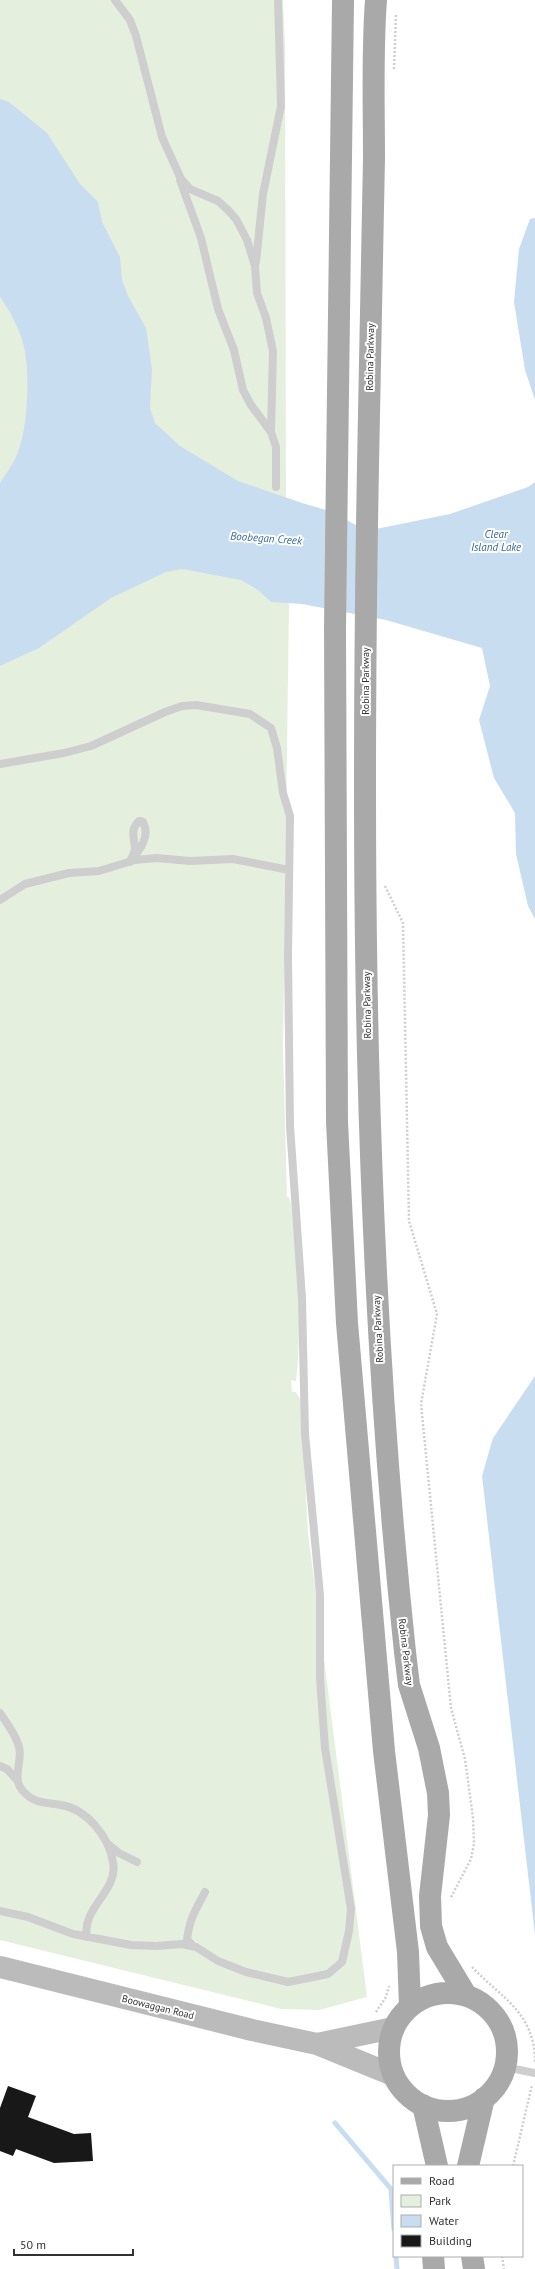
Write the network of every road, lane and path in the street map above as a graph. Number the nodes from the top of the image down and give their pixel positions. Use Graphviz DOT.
graph roads {
  1 [pos="115,0"];
  2 [pos="278,0"];
  3 [pos="343,0"];
  4 [pos="376,0"];
  5 [pos="173,165"];
  6 [pos="255,267"];
  7 [pos="271,432"];
  8 [pos="276,487"];
  9 [pos="0,764"];
  10 [pos="289,870"];
  11 [pos="385,884"];
  12 [pos="0,900"];
  13 [pos="0,1713"];
  14 [pos="19,1758"];
  15 [pos="2,1766"];
  16 [pos="17,1780"];
  17 [pos="108,1843"];
  18 [pos="137,1862"];
  19 [pos="205,1892"];
  20 [pos="450,1906"];
  21 [pos="0,1911"];
  22 [pos="88,1923"];
  23 [pos="68,1932"];
  24 [pos="87,1936"];
  25 [pos="184,1941"];
  26 [pos="469,1962"];
  27 [pos="0,1967"];
  28 [pos="390,1983"];
  29 [pos="466,1995"];
  30 [pos="410,2006"];
  31 [pos="372,2016"];
  32 [pos="393,2028"];
  33 [pos="317,2044"];
  34 [pos="535,2059"];
  35 [pos="505,2067"];
  36 [pos="535,2073"];
  37 [pos="393,2074"];
  38 [pos="532,2082"];
  39 [pos="484,2098"];
  40 [pos="423,2105"];
  41 [pos="437,2165"];
  42 [pos="468,2165"];
  43 [pos="513,2165"];
  44 [pos="432,2257"];
  45 [pos="472,2257"];
  46 [pos="502,2257"];
  47 [pos="434,2269"];
  48 [pos="474,2269"];
  49 [pos="504,2269"];
  1 -- 5 [label="lane"];
  2 -- 6 [label="lane"];
  3 -- 30 [label="main road"];
  4 -- 29 [label="main road, Robina Parkway"];
  5 -- 6 [label="lane"];
  5 -- 7 [label="lane"];
  6 -- 7 [label="lane"];
  7 -- 8 [label="lane"];
  9 -- 10 [label="lane"];
  10 -- 12 [label="lane"];
  10 -- 25 [label="lane"];
  11 -- 20 [label="path"];
  13 -- 14 [label="lane"];
  14 -- 15 [label="lane"];
  14 -- 16 [label="lane"];
  15 -- 16 [label="lane"];
  16 -- 17 [label="lane"];
  17 -- 18 [label="lane"];
  17 -- 22 [label="lane"];
  19 -- 25 [label="lane"];
  21 -- 23 [label="lane"];
  22 -- 23 [label="lane"];
  22 -- 24 [label="lane"];
  23 -- 24 [label="lane"];
  24 -- 25 [label="lane"];
  26 -- 34 [label="path"];
  27 -- 33 [label="main road, Boowaggan Road"];
  28 -- 31 [label="path"];
  29 -- 30 [label="main road"];
  29 -- 35 [label="main road"];
  30 -- 32 [label="main road"];
  32 -- 33 [label="main road, Boowaggan Road"];
  32 -- 37 [label="main road"];
  33 -- 37 [label="main road, Boowaggan Road"];
  35 -- 36 [label="lane"];
  35 -- 39 [label="main road"];
  37 -- 40 [label="main road"];
  38 -- 43 [label="path"];
  39 -- 40 [label="main road"];
  39 -- 42 [label="main road"];
  40 -- 41 [label="main road"];
  44 -- 47 [label="main road"];
  45 -- 48 [label="main road"];
  46 -- 49 [label="path"];
}
